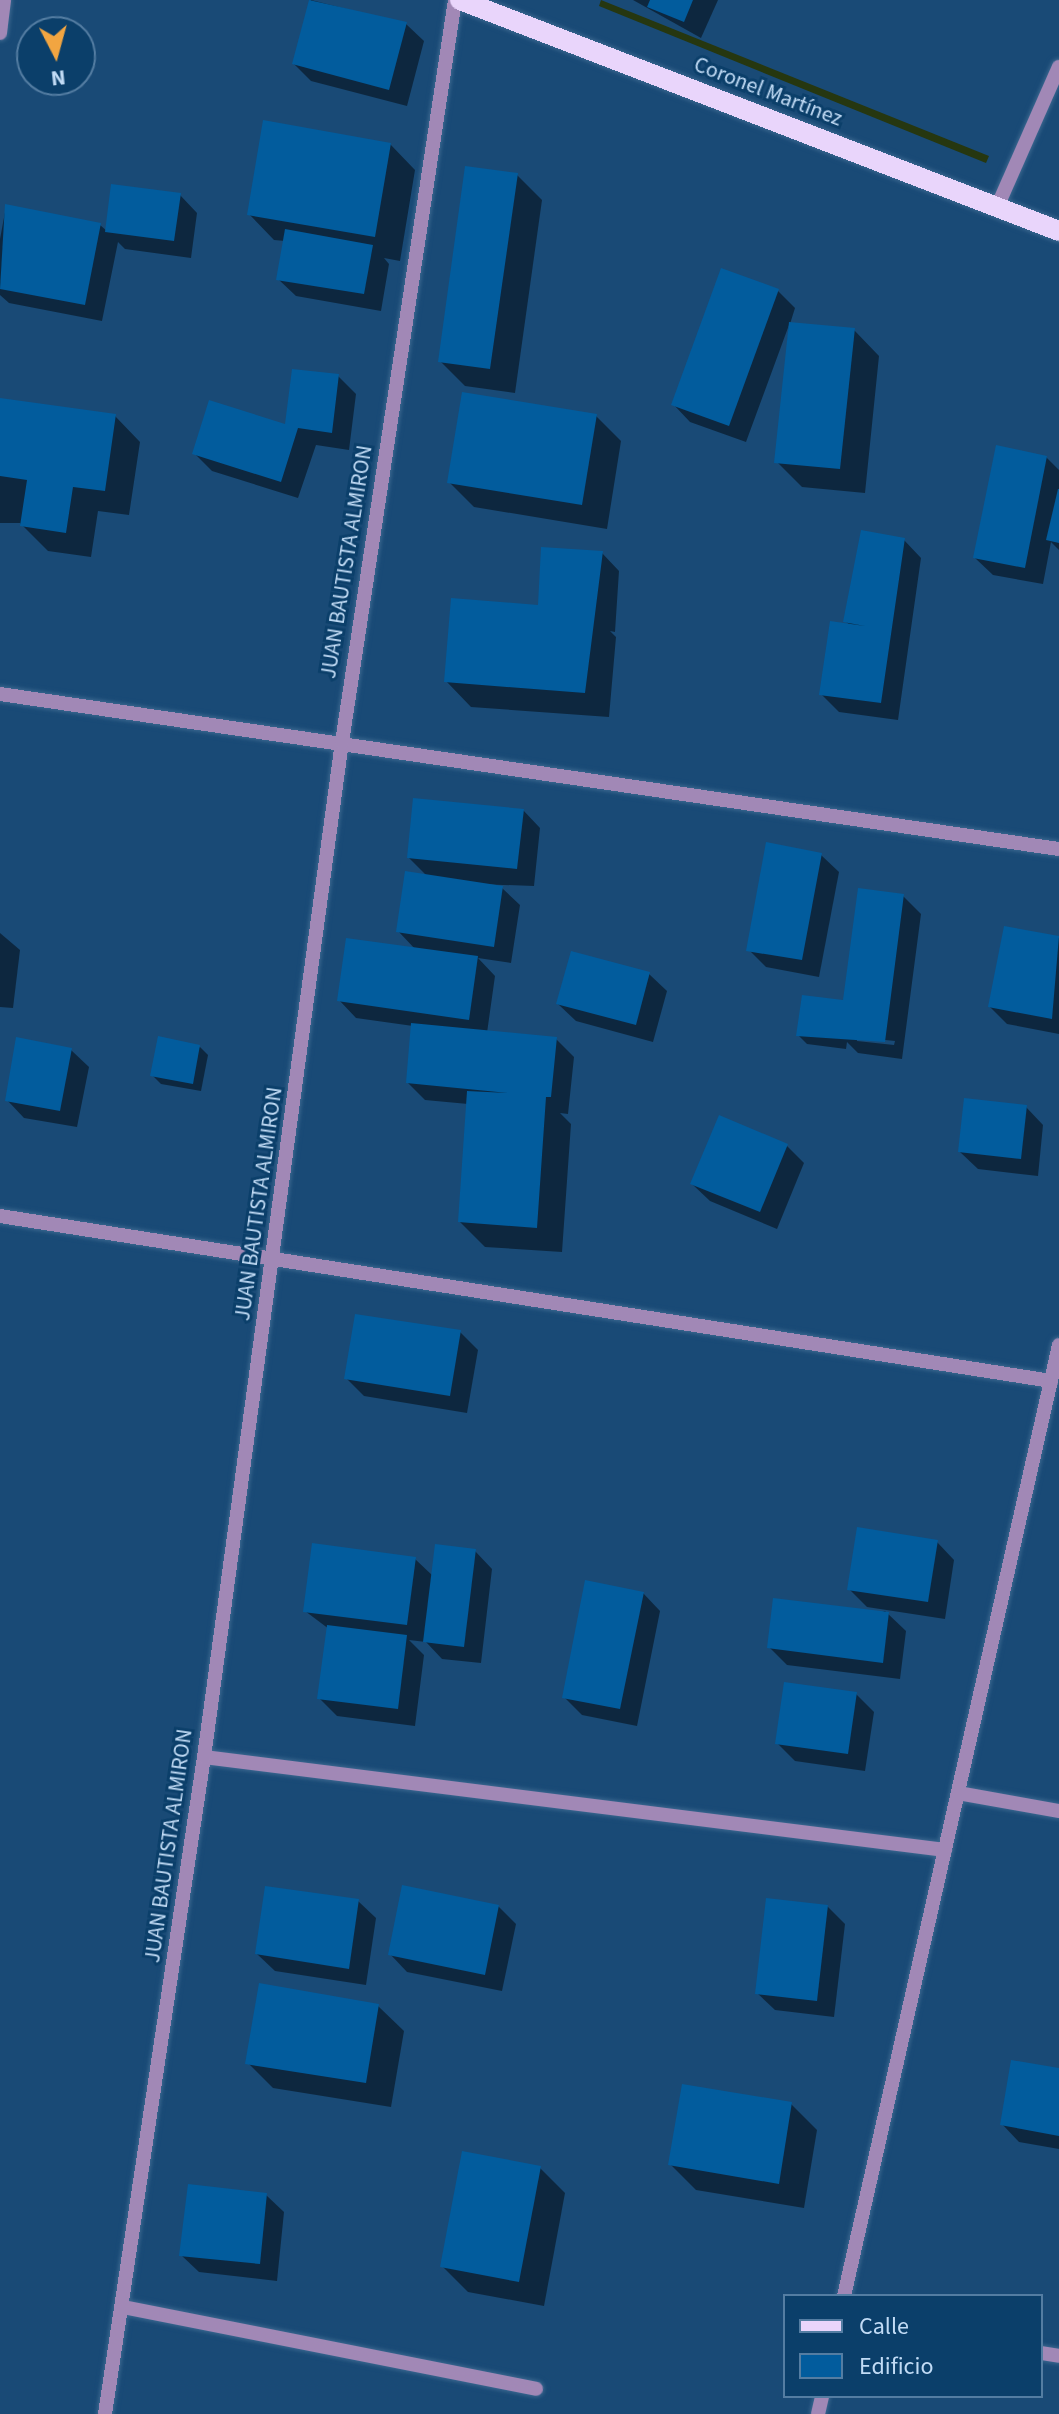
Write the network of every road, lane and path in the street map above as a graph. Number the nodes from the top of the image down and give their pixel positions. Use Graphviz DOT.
graph roads {
  1 [pos="4,0"];
  2 [pos="457,0"];
  3 [pos="494,6"];
  4 [pos="0,33"];
  5 [pos="1059,67"];
  6 [pos="998,205"];
  7 [pos="1059,231"];
  8 [pos="0,694"];
  9 [pos="342,742"];
  10 [pos="1059,849"];
  11 [pos="0,1216"];
  12 [pos="274,1261"];
  13 [pos="1059,1345"];
  14 [pos="1051,1381"];
  15 [pos="204,1757"];
  16 [pos="958,1793"];
  17 [pos="1059,1811"];
  18 [pos="945,1850"];
  19 [pos="844,2294"];
  20 [pos="123,2307"];
  21 [pos="536,2389"];
  22 [pos="105,2414"];
  1 -- 4 [label="street"];
  2 -- 3 [label="main road, Coronel Martínez"];
  2 -- 9 [label="street, JUAN BAUTISTA ALMIRON"];
  3 -- 6 [label="main road, Coronel Martínez"];
  5 -- 6 [label="street"];
  6 -- 7 [label="main road, Coronel Martínez"];
  8 -- 9 [label="street"];
  9 -- 10 [label="street"];
  9 -- 12 [label="street, JUAN BAUTISTA ALMIRON"];
  11 -- 12 [label="street"];
  12 -- 14 [label="street"];
  12 -- 15 [label="street, JUAN BAUTISTA ALMIRON"];
  13 -- 14 [label="street"];
  14 -- 16 [label="street"];
  15 -- 18 [label="street"];
  15 -- 20 [label="street, JUAN BAUTISTA ALMIRON"];
  16 -- 17 [label="street"];
  16 -- 18 [label="street"];
  18 -- 19 [label="street"];
  20 -- 21 [label="street"];
  20 -- 22 [label="street, JUAN BAUTISTA ALMIRON"];
}
